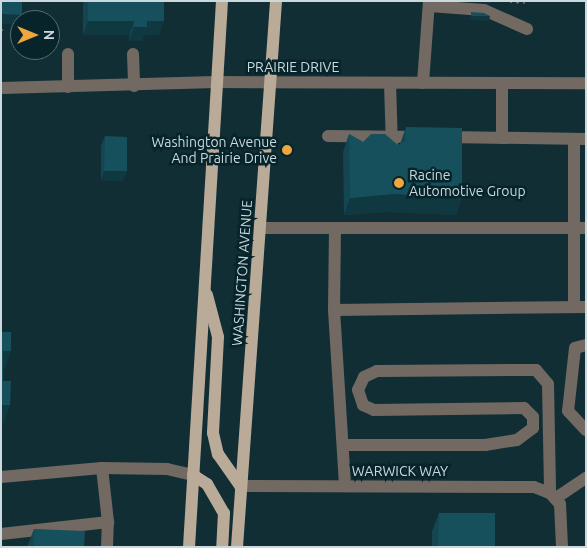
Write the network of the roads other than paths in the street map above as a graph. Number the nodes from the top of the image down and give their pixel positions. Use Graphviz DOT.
graph roads {
  1 [pos="222,1"];
  2 [pos="276,1"];
  3 [pos="429,4"];
  4 [pos="527,29"];
  5 [pos="68,54"];
  6 [pos="133,54"];
  7 [pos="216,82"];
  8 [pos="272,82"];
  9 [pos="390,83"];
  10 [pos="423,83"];
  11 [pos="502,83"];
  12 [pos="586,83"];
  13 [pos="134,86"];
  14 [pos="68,87"];
  15 [pos="1,88"];
  16 [pos="328,136"];
  17 [pos="355,137"];
  18 [pos="392,137"];
  19 [pos="502,138"];
  20 [pos="580,139"];
  21 [pos="356,152"];
  22 [pos="391,155"];
  23 [pos="260,228"];
  24 [pos="335,228"];
  25 [pos="580,228"];
  26 [pos="204,285"];
  27 [pos="580,307"];
  28 [pos="334,310"];
  29 [pos="586,345"];
  30 [pos="586,430"];
  31 [pos="342,445"];
  32 [pos="102,468"];
  33 [pos="193,475"];
  34 [pos="1,477"];
  35 [pos="586,478"];
  36 [pos="240,486"];
  37 [pos="345,486"];
  38 [pos="553,495"];
  39 [pos="108,522"];
  40 [pos="1,534"];
  41 [pos="107,547"];
  42 [pos="189,547"];
  43 [pos="222,547"];
  44 [pos="237,547"];
  45 [pos="562,547"];
  1 -- 7 [label="main road"];
  2 -- 8 [label="main road, WASHINGTON AVENUE"];
  3 -- 4 [label="street"];
  3 -- 10 [label="street"];
  5 -- 14 [label="street"];
  6 -- 13 [label="street"];
  7 -- 8 [label="street, PRAIRIE DRIVE"];
  7 -- 13 [label="street, PRAIRIE DRIVE"];
  7 -- 26 [label="main road"];
  8 -- 9 [label="street, PRAIRIE DRIVE"];
  8 -- 23 [label="main road, WASHINGTON AVENUE"];
  9 -- 10 [label="street, PRAIRIE DRIVE"];
  9 -- 18 [label="street"];
  10 -- 11 [label="street, PRAIRIE DRIVE"];
  11 -- 12 [label="street, PRAIRIE DRIVE"];
  11 -- 19 [label="street"];
  13 -- 14 [label="street, PRAIRIE DRIVE"];
  14 -- 15 [label="street, PRAIRIE DRIVE"];
  16 -- 17 [label="street"];
  17 -- 18 [label="street"];
  17 -- 21 [label="street"];
  18 -- 19 [label="street"];
  18 -- 22 [label="street"];
  19 -- 20 [label="street"];
  20 -- 25 [label="street"];
  23 -- 24 [label="street"];
  23 -- 36 [label="main road, WASHINGTON AVENUE"];
  24 -- 25 [label="street"];
  24 -- 28 [label="street"];
  25 -- 27 [label="street"];
  26 -- 33 [label="main road"];
  26 -- 36 [label="main road"];
  27 -- 28 [label="street"];
  28 -- 31 [label="street"];
  29 -- 30 [label="street"];
  31 -- 37 [label="street"];
  31 -- 38 [label="street"];
  32 -- 33 [label="street"];
  32 -- 34 [label="street"];
  32 -- 39 [label="street"];
  33 -- 42 [label="main road"];
  33 -- 43 [label="main road"];
  35 -- 38 [label="street"];
  36 -- 37 [label="street, WARWICK WAY"];
  36 -- 44 [label="main road, WASHINGTON AVENUE"];
  37 -- 38 [label="street, WARWICK WAY"];
  38 -- 45 [label="street"];
  39 -- 40 [label="street"];
  39 -- 41 [label="street"];
}
